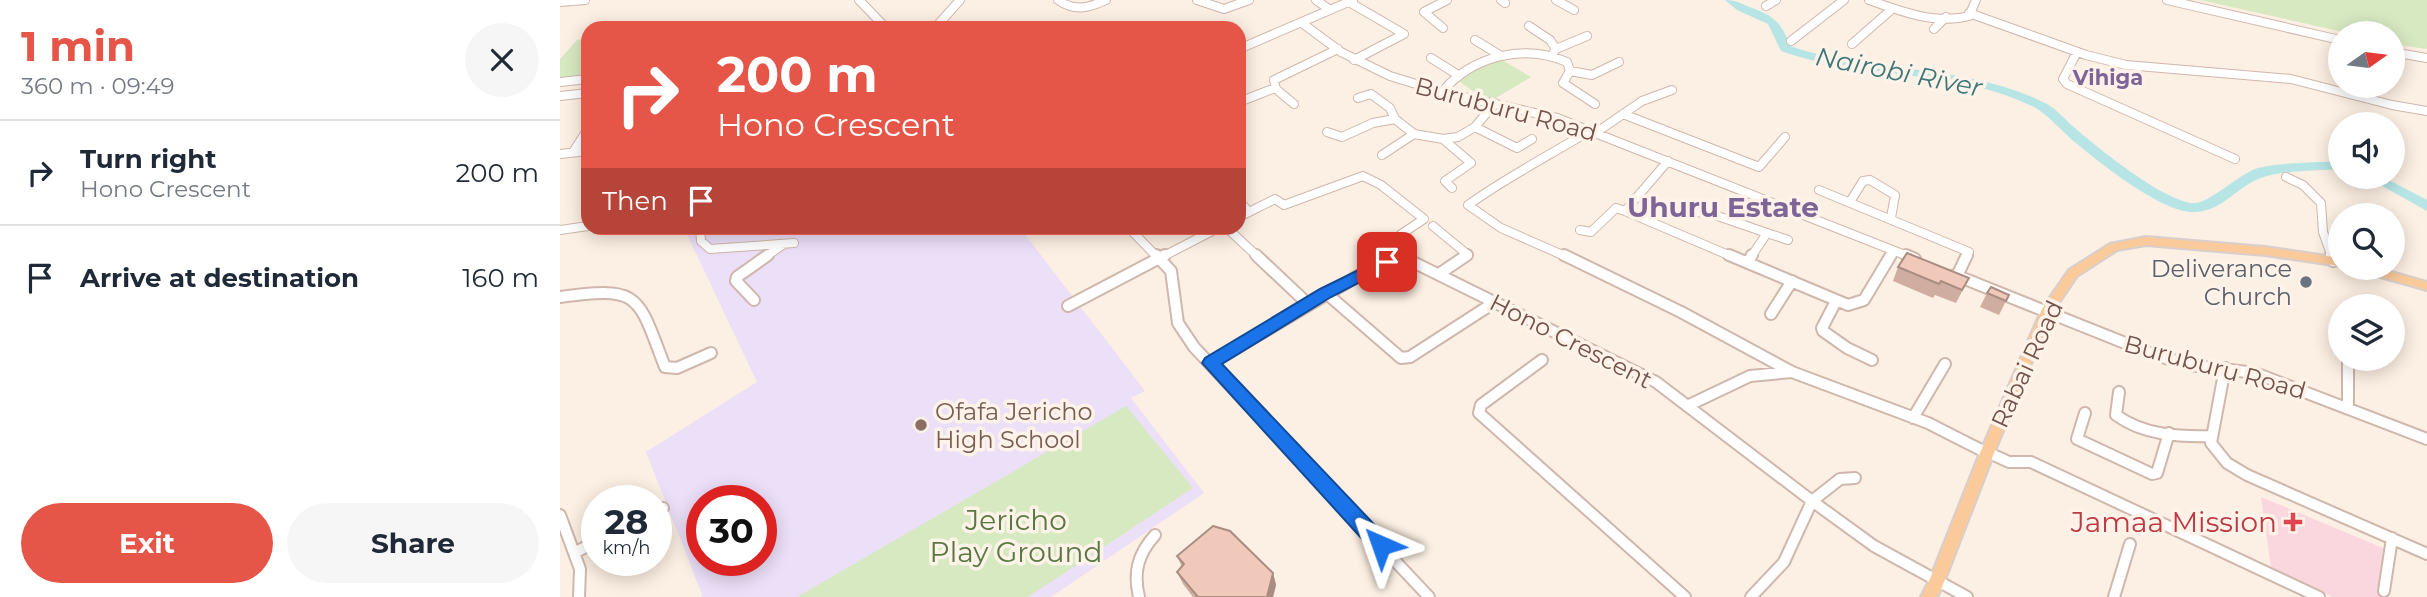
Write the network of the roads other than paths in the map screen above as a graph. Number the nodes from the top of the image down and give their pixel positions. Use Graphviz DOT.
graph roads {
  1 [pos="585,0"];
  2 [pos="859,0"];
  3 [pos="960,0"];
  4 [pos="1058,0"];
  5 [pos="1106,0"];
  6 [pos="1197,0"];
  7 [pos="1249,0"];
  8 [pos="1316,0"];
  9 [pos="1447,0"];
  10 [pos="1556,0"];
  11 [pos="1776,0"];
  12 [pos="1844,0"];
  13 [pos="1869,0"];
  14 [pos="1976,0"];
  15 [pos="2167,0"];
  16 [pos="1351,1"];
  17 [pos="560,2"];
  18 [pos="1766,6"];
  19 [pos="1892,9"];
  20 [pos="1330,10"];
  21 [pos="1574,10"];
  22 [pos="1969,13"];
  23 [pos="1946,17"];
  24 [pos="879,21"];
  25 [pos="941,21"];
  26 [pos="1302,23"];
  27 [pos="1529,26"];
  28 [pos="1443,28"];
  29 [pos="1934,30"];
  30 [pos="1587,36"];
  31 [pos="2328,37"];
  32 [pos="1475,40"];
  33 [pos="1791,41"];
  34 [pos="1852,44"];
  35 [pos="1246,46"];
  36 [pos="1338,49"];
  37 [pos="1554,52"];
  38 [pos="2077,52"];
  39 [pos="2405,54"];
  40 [pos="1501,55"];
  41 [pos="1431,58"];
  42 [pos="2427,58"];
  43 [pos="1354,60"];
  44 [pos="1619,62"];
  45 [pos="1570,71"];
  46 [pos="1458,75"];
  47 [pos="581,80"];
  48 [pos="560,82"];
  49 [pos="1275,88"];
  50 [pos="1672,90"];
  51 [pos="1442,92"];
  52 [pos="581,94"];
  53 [pos="560,96"];
  54 [pos="1358,98"];
  55 [pos="1246,99"];
  56 [pos="1495,103"];
  57 [pos="1294,104"];
  58 [pos="1594,104"];
  59 [pos="2427,111"];
  60 [pos="1623,114"];
  61 [pos="1395,119"];
  62 [pos="1475,127"];
  63 [pos="1594,131"];
  64 [pos="1327,132"];
  65 [pos="1414,134"];
  66 [pos="1784,137"];
  67 [pos="1443,139"];
  68 [pos="1532,139"];
  69 [pos="581,140"];
  70 [pos="581,151"];
  71 [pos="573,152"];
  72 [pos="560,154"];
  73 [pos="1382,155"];
  74 [pos="2235,159"];
  75 [pos="1668,161"];
  76 [pos="2286,177"];
  77 [pos="1452,188"];
  78 [pos="1819,190"];
  79 [pos="1850,202"];
  80 [pos="1246,209"];
  81 [pos="1625,211"];
  82 [pos="1249,212"];
  83 [pos="1246,214"];
  84 [pos="1684,214"];
  85 [pos="1891,218"];
  86 [pos="1433,226"];
  87 [pos="581,227"];
  88 [pos="560,230"];
  89 [pos="1580,230"];
  90 [pos="1767,233"];
  91 [pos="701,235"];
  92 [pos="1136,235"];
  93 [pos="1204,235"];
  94 [pos="1234,235"];
  95 [pos="1788,240"];
  96 [pos="2328,243"];
  97 [pos="1894,251"];
  98 [pos="1158,257"];
  99 [pos="1405,260"];
  100 [pos="2328,260"];
  101 [pos="1919,261"];
  102 [pos="1748,262"];
  103 [pos="1944,271"];
  104 [pos="1439,274"];
  105 [pos="1956,276"];
  106 [pos="2405,280"];
  107 [pos="1792,281"];
  108 [pos="2427,286"];
  109 [pos="1326,293"];
  110 [pos="560,297"];
  111 [pos="754,300"];
  112 [pos="1836,301"];
  113 [pos="1495,302"];
  114 [pos="1308,304"];
  115 [pos="1068,306"];
  116 [pos="2046,312"];
  117 [pos="1771,314"];
  118 [pos="712,353"];
  119 [pos="1542,360"];
  120 [pos="1872,360"];
  121 [pos="1211,363"];
  122 [pos="1945,364"];
  123 [pos="2225,368"];
  124 [pos="2348,371"];
  125 [pos="1792,372"];
  126 [pos="2119,392"];
  127 [pos="1687,406"];
  128 [pos="2348,408"];
  129 [pos="2085,413"];
  130 [pos="1913,418"];
  131 [pos="2169,433"];
  132 [pos="2213,436"];
  133 [pos="2427,439"];
  134 [pos="1987,453"];
  135 [pos="1855,478"];
  136 [pos="1812,501"];
  137 [pos="560,515"];
  138 [pos="1155,535"];
  139 [pos="2392,538"];
  140 [pos="2130,544"];
  141 [pos="581,549"];
  142 [pos="576,552"];
  143 [pos="2427,554"];
  144 [pos="1937,582"];
  145 [pos="2385,591"];
  146 [pos="579,597"];
  147 [pos="1139,597"];
  148 [pos="1429,597"];
  149 [pos="1685,597"];
  150 [pos="1751,597"];
  151 [pos="1928,597"];
  152 [pos="1967,597"];
  153 [pos="2114,597"];
  154 [pos="2319,597"];
  1 -- 17 [label="street"];
  2 -- 24 [label="street"];
  3 -- 25 [label="street"];
  4 -- 5 [label="street"];
  6 -- 7 [label="street"];
  8 -- 20 [label="street"];
  9 -- 28 [label="street"];
  10 -- 21 [label="street"];
  11 -- 18 [label="street"];
  12 -- 33 [label="street"];
  13 -- 19 [label="street"];
  14 -- 22 [label="street"];
  15 -- 31 [label="street"];
  16 -- 20 [label="street"];
  16 -- 43 [label="street"];
  19 -- 23 [label="street"];
  19 -- 34 [label="street"];
  20 -- 26 [label="street"];
  22 -- 23 [label="street"];
  22 -- 38 [label="street"];
  23 -- 29 [label="street"];
  26 -- 35 [label="street"];
  26 -- 36 [label="street, Buruburu Road"];
  27 -- 37 [label="street"];
  30 -- 37 [label="street"];
  32 -- 40 [label="street"];
  36 -- 43 [label="street, Buruburu Road"];
  36 -- 49 [label="street"];
  37 -- 40 [label="street"];
  37 -- 45 [label="street"];
  38 -- 59 [label="street"];
  38 -- 74 [label="street"];
  39 -- 42 [label="street"];
  40 -- 46 [label="street"];
  41 -- 46 [label="street"];
  43 -- 51 [label="street, Buruburu Road"];
  44 -- 45 [label="street"];
  45 -- 58 [label="street"];
  46 -- 51 [label="street"];
  47 -- 48 [label="street"];
  49 -- 55 [label="street"];
  49 -- 57 [label="street"];
  50 -- 60 [label="street"];
  51 -- 56 [label="street, Buruburu Road"];
  52 -- 53 [label="street"];
  54 -- 61 [label="street"];
  56 -- 62 [label="street"];
  56 -- 63 [label="street, Buruburu Road"];
  60 -- 63 [label="street"];
  60 -- 66 [label="street"];
  61 -- 64 [label="street"];
  61 -- 65 [label="street"];
  62 -- 67 [label="street"];
  62 -- 68 [label="street"];
  63 -- 75 [label="street, Buruburu Road"];
  63 -- 125 [label="street"];
  65 -- 67 [label="street"];
  65 -- 73 [label="street"];
  67 -- 77 [label="street"];
  69 -- 71 [label="street"];
  70 -- 71 [label="street"];
  71 -- 72 [label="street"];
  75 -- 81 [label="street"];
  75 -- 97 [label="street, Buruburu Road"];
  76 -- 96 [label="street"];
  78 -- 79 [label="street"];
  79 -- 85 [label="street"];
  79 -- 85 [label="street"];
  80 -- 82 [label="street"];
  81 -- 89 [label="street"];
  81 -- 102 [label="street"];
  82 -- 83 [label="street"];
  82 -- 99 [label="street"];
  84 -- 90 [label="street"];
  85 -- 105 [label="street"];
  86 -- 104 [label="street"];
  87 -- 88 [label="street"];
  90 -- 95 [label="street"];
  90 -- 102 [label="street"];
  91 -- 111 [label="street"];
  92 -- 98 [label="street"];
  93 -- 98 [label="street"];
  94 -- 114 [label="street"];
  97 -- 101 [label="street, Buruburu Road"];
  97 -- 112 [label="street"];
  98 -- 115 [label="street"];
  98 -- 121 [label="street"];
  99 -- 104 [label="street, Hono Crescent"];
  99 -- 109 [label="street"];
  100 -- 116 [label="main road, Rabai Road"];
  102 -- 107 [label="street"];
  103 -- 105 [label="street, Buruburu Road"];
  104 -- 113 [label="street, Hono Crescent"];
  105 -- 116 [label="street, Buruburu Road"];
  106 -- 108 [label="main road"];
  107 -- 112 [label="street"];
  107 -- 117 [label="street"];
  109 -- 113 [label="street"];
  109 -- 114 [label="street"];
  110 -- 118 [label="street"];
  112 -- 120 [label="street"];
  113 -- 127 [label="street, Hono Crescent"];
  114 -- 121 [label="street"];
  116 -- 123 [label="street, Buruburu Road"];
  116 -- 134 [label="main road, Rabai Road"];
  119 -- 149 [label="street"];
  121 -- 148 [label="street"];
  122 -- 130 [label="street"];
  123 -- 128 [label="street, Buruburu Road"];
  123 -- 132 [label="street"];
  124 -- 128 [label="street"];
  125 -- 127 [label="street"];
  125 -- 130 [label="street"];
  126 -- 131 [label="street"];
  127 -- 136 [label="street, Hono Crescent"];
  128 -- 133 [label="street, Buruburu Road"];
  129 -- 131 [label="street"];
  130 -- 134 [label="street"];
  131 -- 132 [label="street"];
  132 -- 139 [label="street"];
  134 -- 144 [label="main road, Rabai Road"];
  134 -- 154 [label="street"];
  135 -- 136 [label="street"];
  136 -- 144 [label="street, Hono Crescent"];
  136 -- 150 [label="street"];
  137 -- 142 [label="street"];
  138 -- 147 [label="street"];
  139 -- 143 [label="street"];
  139 -- 145 [label="street"];
  140 -- 153 [label="street"];
  141 -- 142 [label="street"];
  142 -- 146 [label="street"];
  144 -- 151 [label="main road, Rabai Road"];
  144 -- 152 [label="street, Hono Crescent"];
}
